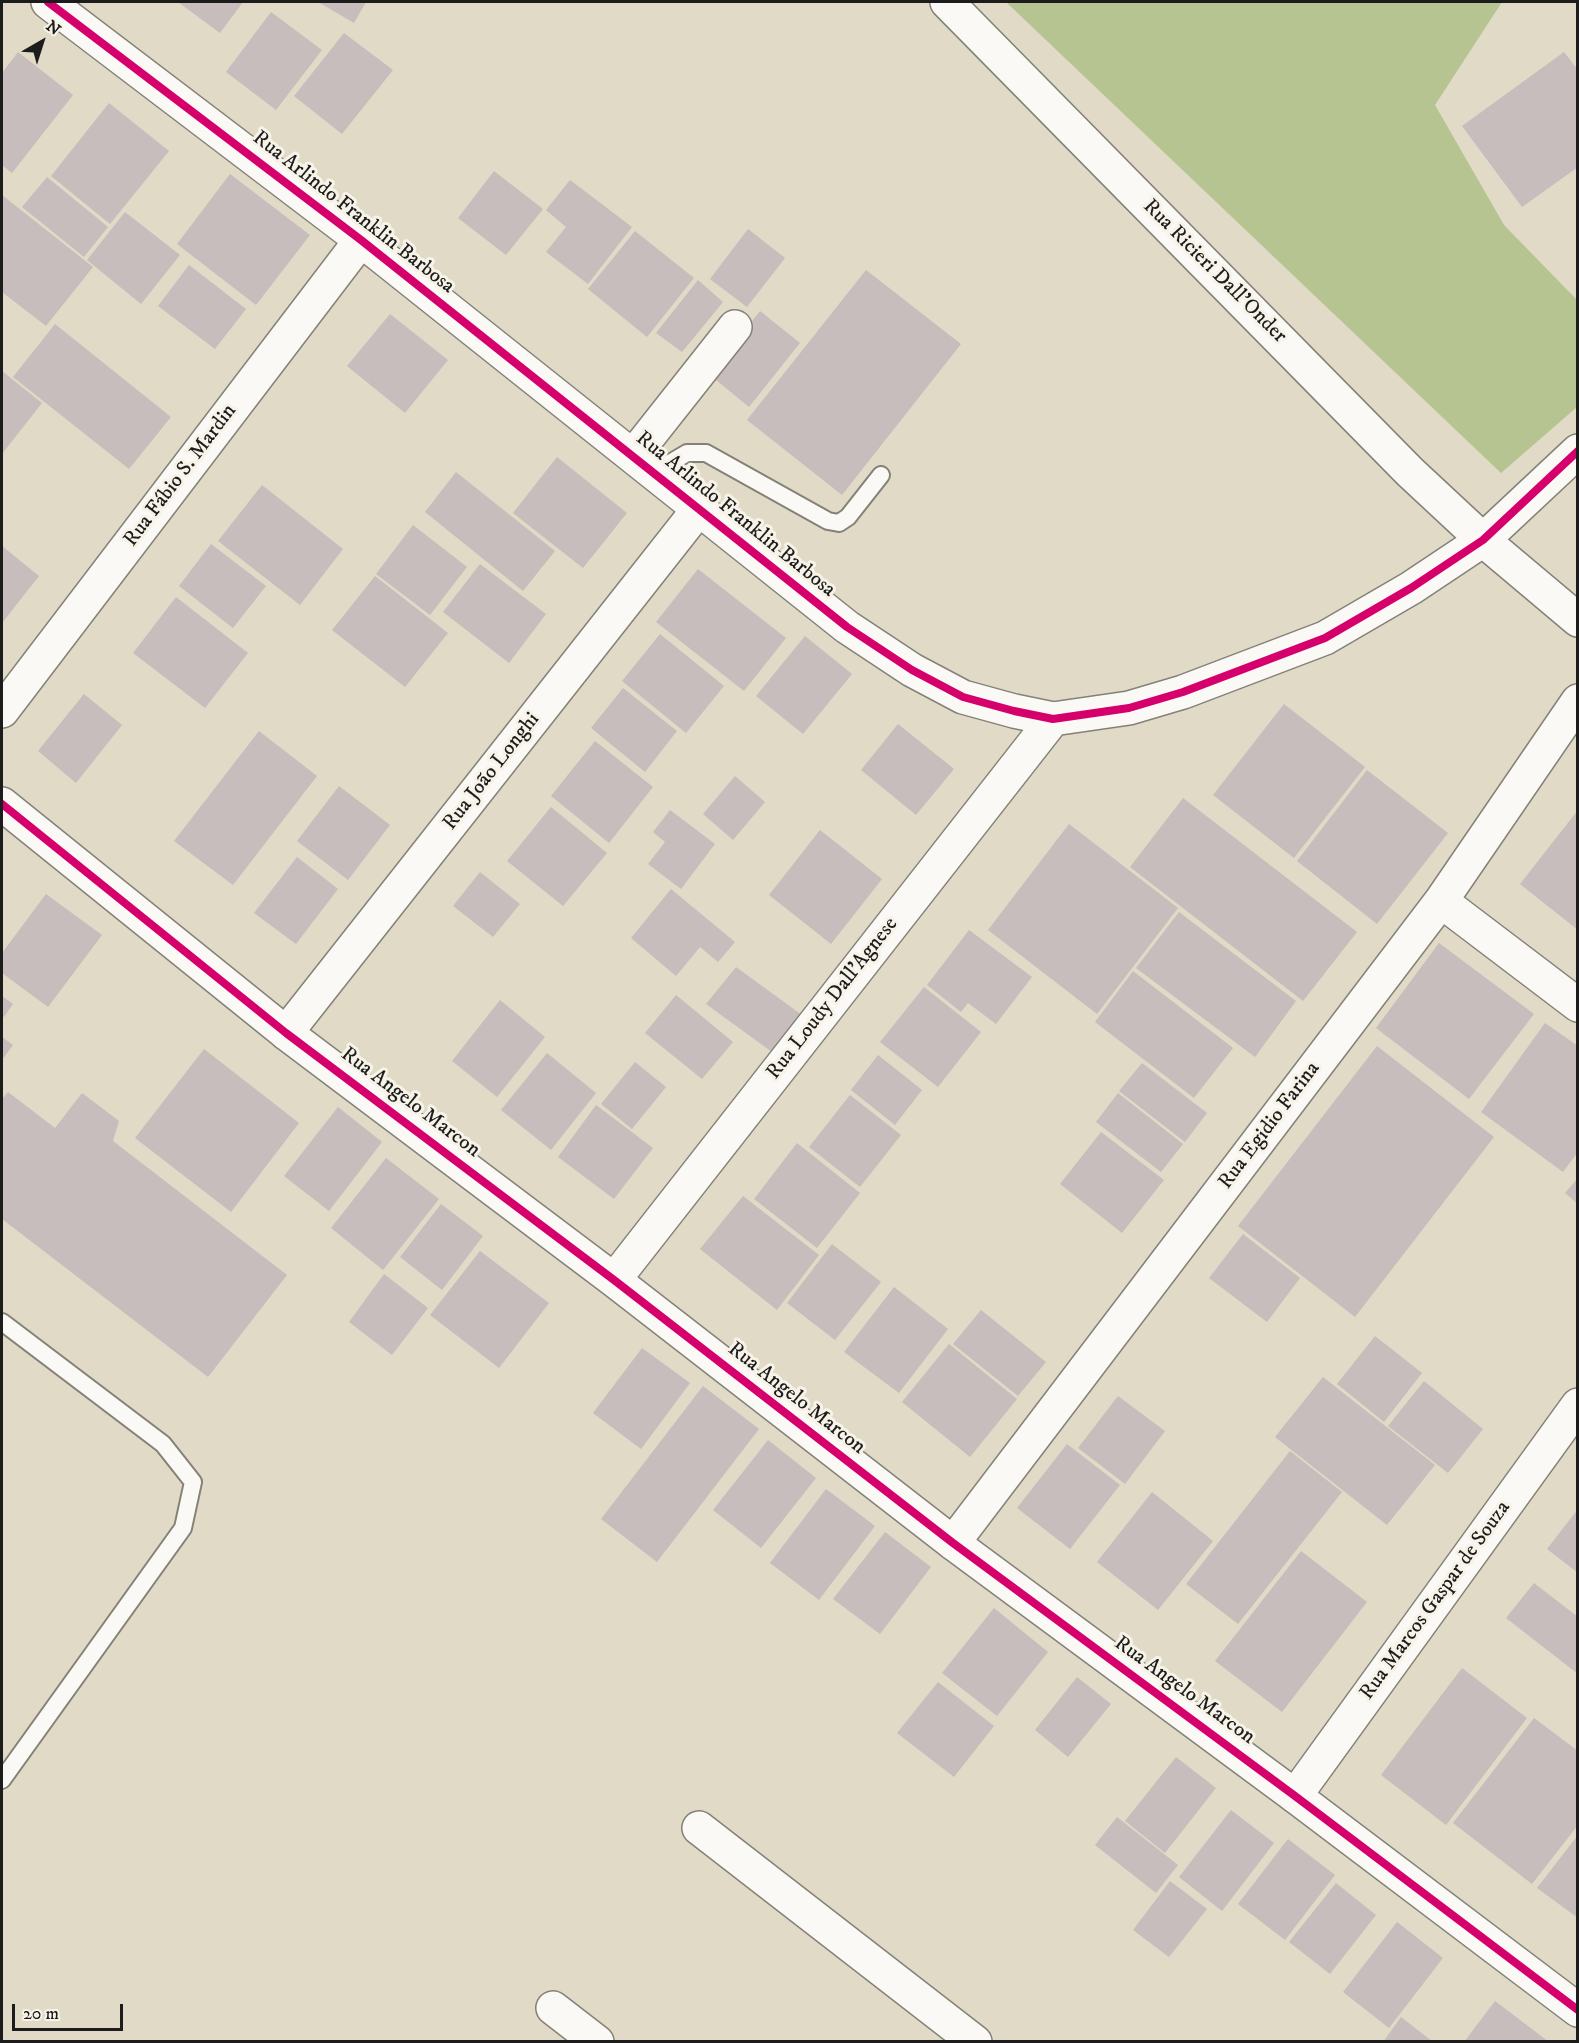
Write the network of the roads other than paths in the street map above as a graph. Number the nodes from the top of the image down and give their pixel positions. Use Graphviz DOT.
graph roads {
  1 [pos="48,2"];
  2 [pos="947,2"];
  3 [pos="361,240"];
  4 [pos="735,327"];
  5 [pos="1578,451"];
  6 [pos="643,465"];
  7 [pos="881,476"];
  8 [pos="698,510"];
  9 [pos="1484,540"];
  10 [pos="1578,620"];
  11 [pos="1578,701"];
  12 [pos="2,711"];
  13 [pos="1053,719"];
  14 [pos="2,804"];
  15 [pos="1441,901"];
  16 [pos="1578,1005"];
  17 [pos="286,1033"];
  18 [pos="614,1280"];
  19 [pos="2,1322"];
  20 [pos="1578,1406"];
  21 [pos="953,1543"];
  22 [pos="2,1780"];
  23 [pos="1295,1796"];
  24 [pos="699,1828"];
  25 [pos="553,2008"];
  26 [pos="1578,2010"];
  27 [pos="597,2042"];
  28 [pos="975,2042"];
  1 -- 3 [label="street, Rua Arlindo Franklin Barbosa"];
  2 -- 9 [label="street, Rua Ricieri Dall'Onder"];
  3 -- 6 [label="street, Rua Arlindo Franklin Barbosa"];
  3 -- 12 [label="street, Rua Fábio S. Mardin"];
  4 -- 6 [label="street"];
  5 -- 9 [label="street, Rua Arlindo Franklin Barbosa"];
  6 -- 7 [label="lane"];
  6 -- 8 [label="street, Rua Arlindo Franklin Barbosa"];
  8 -- 13 [label="street, Rua Arlindo Franklin Barbosa"];
  8 -- 17 [label="street, Rua João Longhi"];
  9 -- 10 [label="street, Rua Ricieri Dall'Onder"];
  9 -- 13 [label="street, Rua Arlindo Franklin Barbosa"];
  11 -- 15 [label="street, Rua Egidio Farina"];
  13 -- 18 [label="street, Rua Loudy Dall'Agnese"];
  14 -- 17 [label="street, Rua Angelo Marcon"];
  15 -- 16 [label="street"];
  15 -- 21 [label="street, Rua Egidio Farina"];
  17 -- 18 [label="street, Rua Angelo Marcon"];
  18 -- 21 [label="street, Rua Angelo Marcon"];
  19 -- 22 [label="lane"];
  20 -- 23 [label="street, Rua Marcos Gaspar de Souza"];
  21 -- 23 [label="street, Rua Angelo Marcon"];
  23 -- 26 [label="street, Rua Angelo Marcon"];
  24 -- 28 [label="street"];
  25 -- 27 [label="street"];
}
